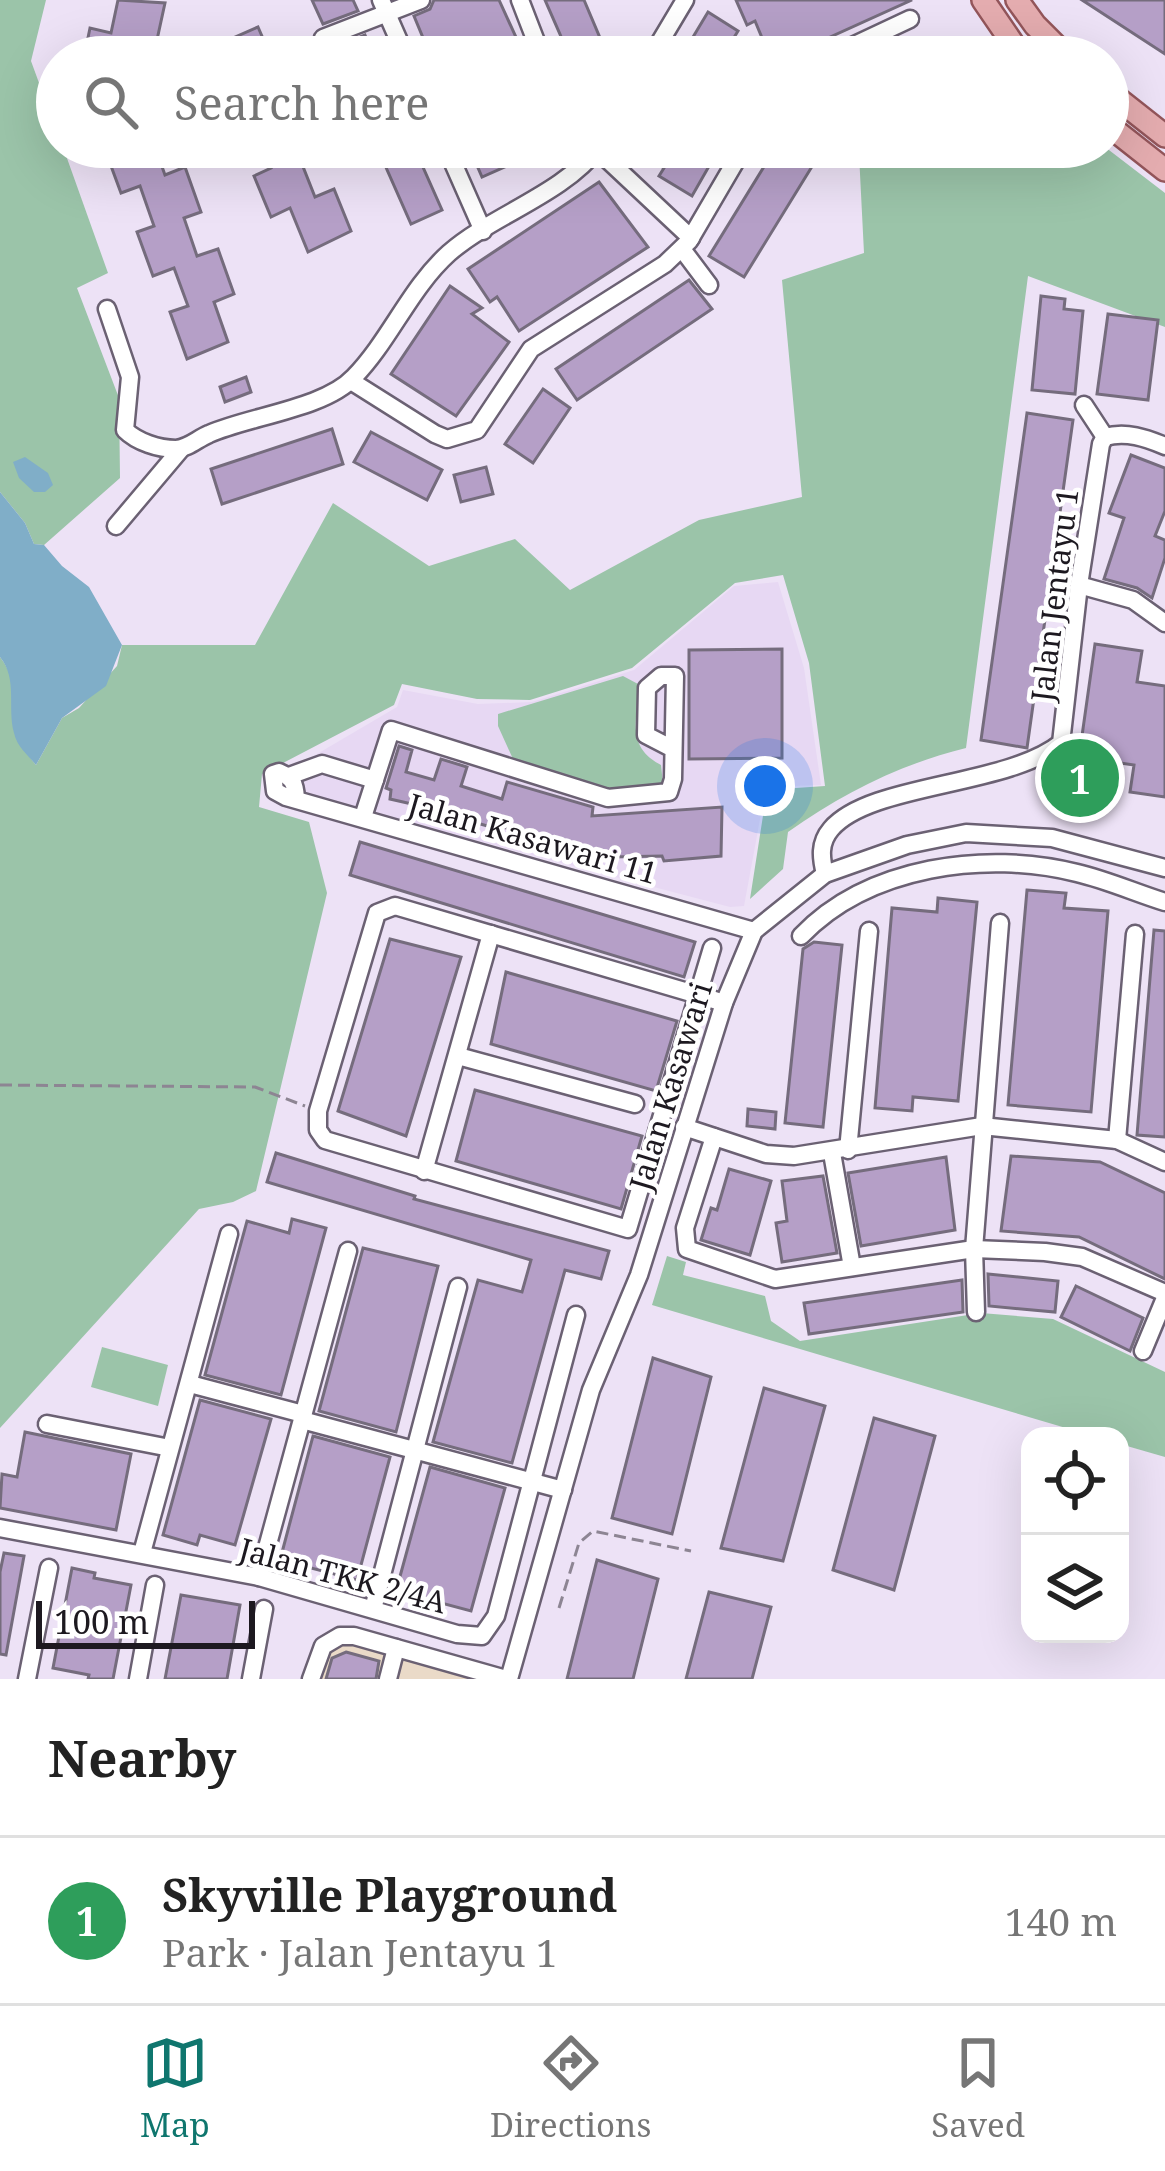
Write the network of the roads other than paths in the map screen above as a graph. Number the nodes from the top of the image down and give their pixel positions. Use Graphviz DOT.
graph roads {
  1 [pos="421,0"];
  2 [pos="520,0"];
  3 [pos="685,0"];
  4 [pos="982,0"];
  5 [pos="1017,0"];
  6 [pos="384,7"];
  7 [pos="910,19"];
  8 [pos="327,36"];
  9 [pos="397,36"];
  10 [pos="534,36"];
  11 [pos="664,36"];
  12 [pos="874,36"];
  13 [pos="1007,36"];
  14 [pos="1045,36"];
  15 [pos="1129,108"];
  16 [pos="1165,136"];
  17 [pos="1129,142"];
  18 [pos="455,168"];
  19 [pos="578,168"];
  20 [pos="616,168"];
  21 [pos="731,168"];
  22 [pos="1165,170"];
  23 [pos="483,231"];
  24 [pos="686,243"];
  25 [pos="709,285"];
  26 [pos="107,309"];
  27 [pos="351,381"];
  28 [pos="1084,405"];
  29 [pos="1105,437"];
  30 [pos="188,445"];
  31 [pos="1165,446"];
  32 [pos="116,526"];
  33 [pos="1079,584"];
  34 [pos="1165,623"];
  35 [pos="673,749"];
  36 [pos="375,781"];
  37 [pos="364,817"];
  38 [pos="1165,868"];
  39 [pos="825,874"];
  40 [pos="1165,902"];
  41 [pos="1000,923"];
  42 [pos="754,931"];
  43 [pos="869,931"];
  44 [pos="491,934"];
  45 [pos="1136,934"];
  46 [pos="801,936"];
  47 [pos="712,948"];
  48 [pos="698,995"];
  49 [pos="724,1003"];
  50 [pos="458,1056"];
  51 [pos="635,1104"];
  52 [pos="982,1126"];
  53 [pos="684,1127"];
  54 [pos="714,1137"];
  55 [pos="1117,1140"];
  56 [pos="840,1151"];
  57 [pos="1165,1162"];
  58 [pos="424,1172"];
  59 [pos="229,1234"];
  60 [pos="974,1249"];
  61 [pos="348,1251"];
  62 [pos="852,1268"];
  63 [pos="458,1287"];
  64 [pos="1165,1296"];
  65 [pos="976,1312"];
  66 [pos="576,1315"];
  67 [pos="1143,1352"];
  68 [pos="190,1384"];
  69 [pos="303,1417"];
  70 [pos="47,1424"];
  71 [pos="170,1448"];
  72 [pos="416,1451"];
  73 [pos="530,1482"];
  74 [pos="563,1490"];
  75 [pos="0,1528"];
  76 [pos="142,1553"];
  77 [pos="49,1568"];
  78 [pos="259,1577"];
  79 [pos="155,1586"];
  80 [pos="264,1609"];
  81 [pos="373,1609"];
  82 [pos="396,1648"];
  83 [pos="475,1675"];
  84 [pos="28,1679"];
  85 [pos="138,1679"];
  86 [pos="251,1679"];
  87 [pos="311,1679"];
  88 [pos="388,1679"];
  89 [pos="507,1679"];
  1 -- 6 [label="street"];
  2 -- 10 [label="street"];
  3 -- 11 [label="street"];
  4 -- 13 [label="main road"];
  5 -- 14 [label="main road"];
  6 -- 8 [label="street"];
  6 -- 9 [label="street"];
  7 -- 12 [label="street"];
  15 -- 16 [label="main road"];
  17 -- 22 [label="main road"];
  18 -- 23 [label="street"];
  19 -- 23 [label="street"];
  20 -- 24 [label="street"];
  21 -- 24 [label="street"];
  23 -- 27 [label="street"];
  24 -- 25 [label="street"];
  24 -- 27 [label="street"];
  26 -- 30 [label="street"];
  27 -- 30 [label="street"];
  28 -- 29 [label="street"];
  29 -- 31 [label="street"];
  29 -- 33 [label="street, Jalan Jentayu 1"];
  30 -- 32 [label="street"];
  33 -- 34 [label="street"];
  33 -- 39 [label="street, Jalan Jentayu 1"];
  35 -- 36 [label="street"];
  36 -- 37 [label="street"];
  36 -- 37 [label="street, Jalan Kasawari 11"];
  37 -- 42 [label="street, Jalan Kasawari 11"];
  38 -- 39 [label="street, Jalan Kasawari"];
  39 -- 42 [label="street, Jalan Kasawari"];
  40 -- 46 [label="street"];
  41 -- 52 [label="street"];
  42 -- 49 [label="street, Jalan Kasawari"];
  43 -- 56 [label="street"];
  44 -- 48 [label="street"];
  44 -- 50 [label="street"];
  44 -- 58 [label="street"];
  45 -- 55 [label="street"];
  47 -- 48 [label="street"];
  48 -- 49 [label="street"];
  48 -- 58 [label="street"];
  49 -- 53 [label="street, Jalan Kasawari"];
  50 -- 51 [label="street"];
  50 -- 58 [label="street"];
  52 -- 55 [label="street"];
  52 -- 56 [label="street"];
  52 -- 60 [label="street"];
  53 -- 54 [label="street"];
  53 -- 74 [label="street, Jalan Kasawari"];
  54 -- 56 [label="street"];
  54 -- 62 [label="street"];
  55 -- 57 [label="street"];
  56 -- 62 [label="street"];
  59 -- 68 [label="street"];
  60 -- 62 [label="street"];
  60 -- 64 [label="street"];
  60 -- 65 [label="street"];
  61 -- 69 [label="street"];
  63 -- 72 [label="street"];
  64 -- 67 [label="street"];
  66 -- 73 [label="street, Jalan TKK 2/4A"];
  68 -- 69 [label="street"];
  68 -- 71 [label="street"];
  69 -- 72 [label="street"];
  69 -- 78 [label="street"];
  70 -- 71 [label="street"];
  71 -- 76 [label="street"];
  72 -- 73 [label="street"];
  72 -- 81 [label="street"];
  73 -- 74 [label="street"];
  73 -- 81 [label="street, Jalan TKK 2/4A"];
  74 -- 89 [label="street, Jalan Kasawari"];
  75 -- 76 [label="street, Jalan TKK 2/4A"];
  76 -- 78 [label="street, Jalan TKK 2/4A"];
  77 -- 84 [label="street"];
  78 -- 81 [label="street, Jalan TKK 2/4A"];
  79 -- 85 [label="street"];
  80 -- 86 [label="street"];
  82 -- 83 [label="street"];
  82 -- 87 [label="street"];
  82 -- 88 [label="street"];
  83 -- 89 [label="street"];
}
